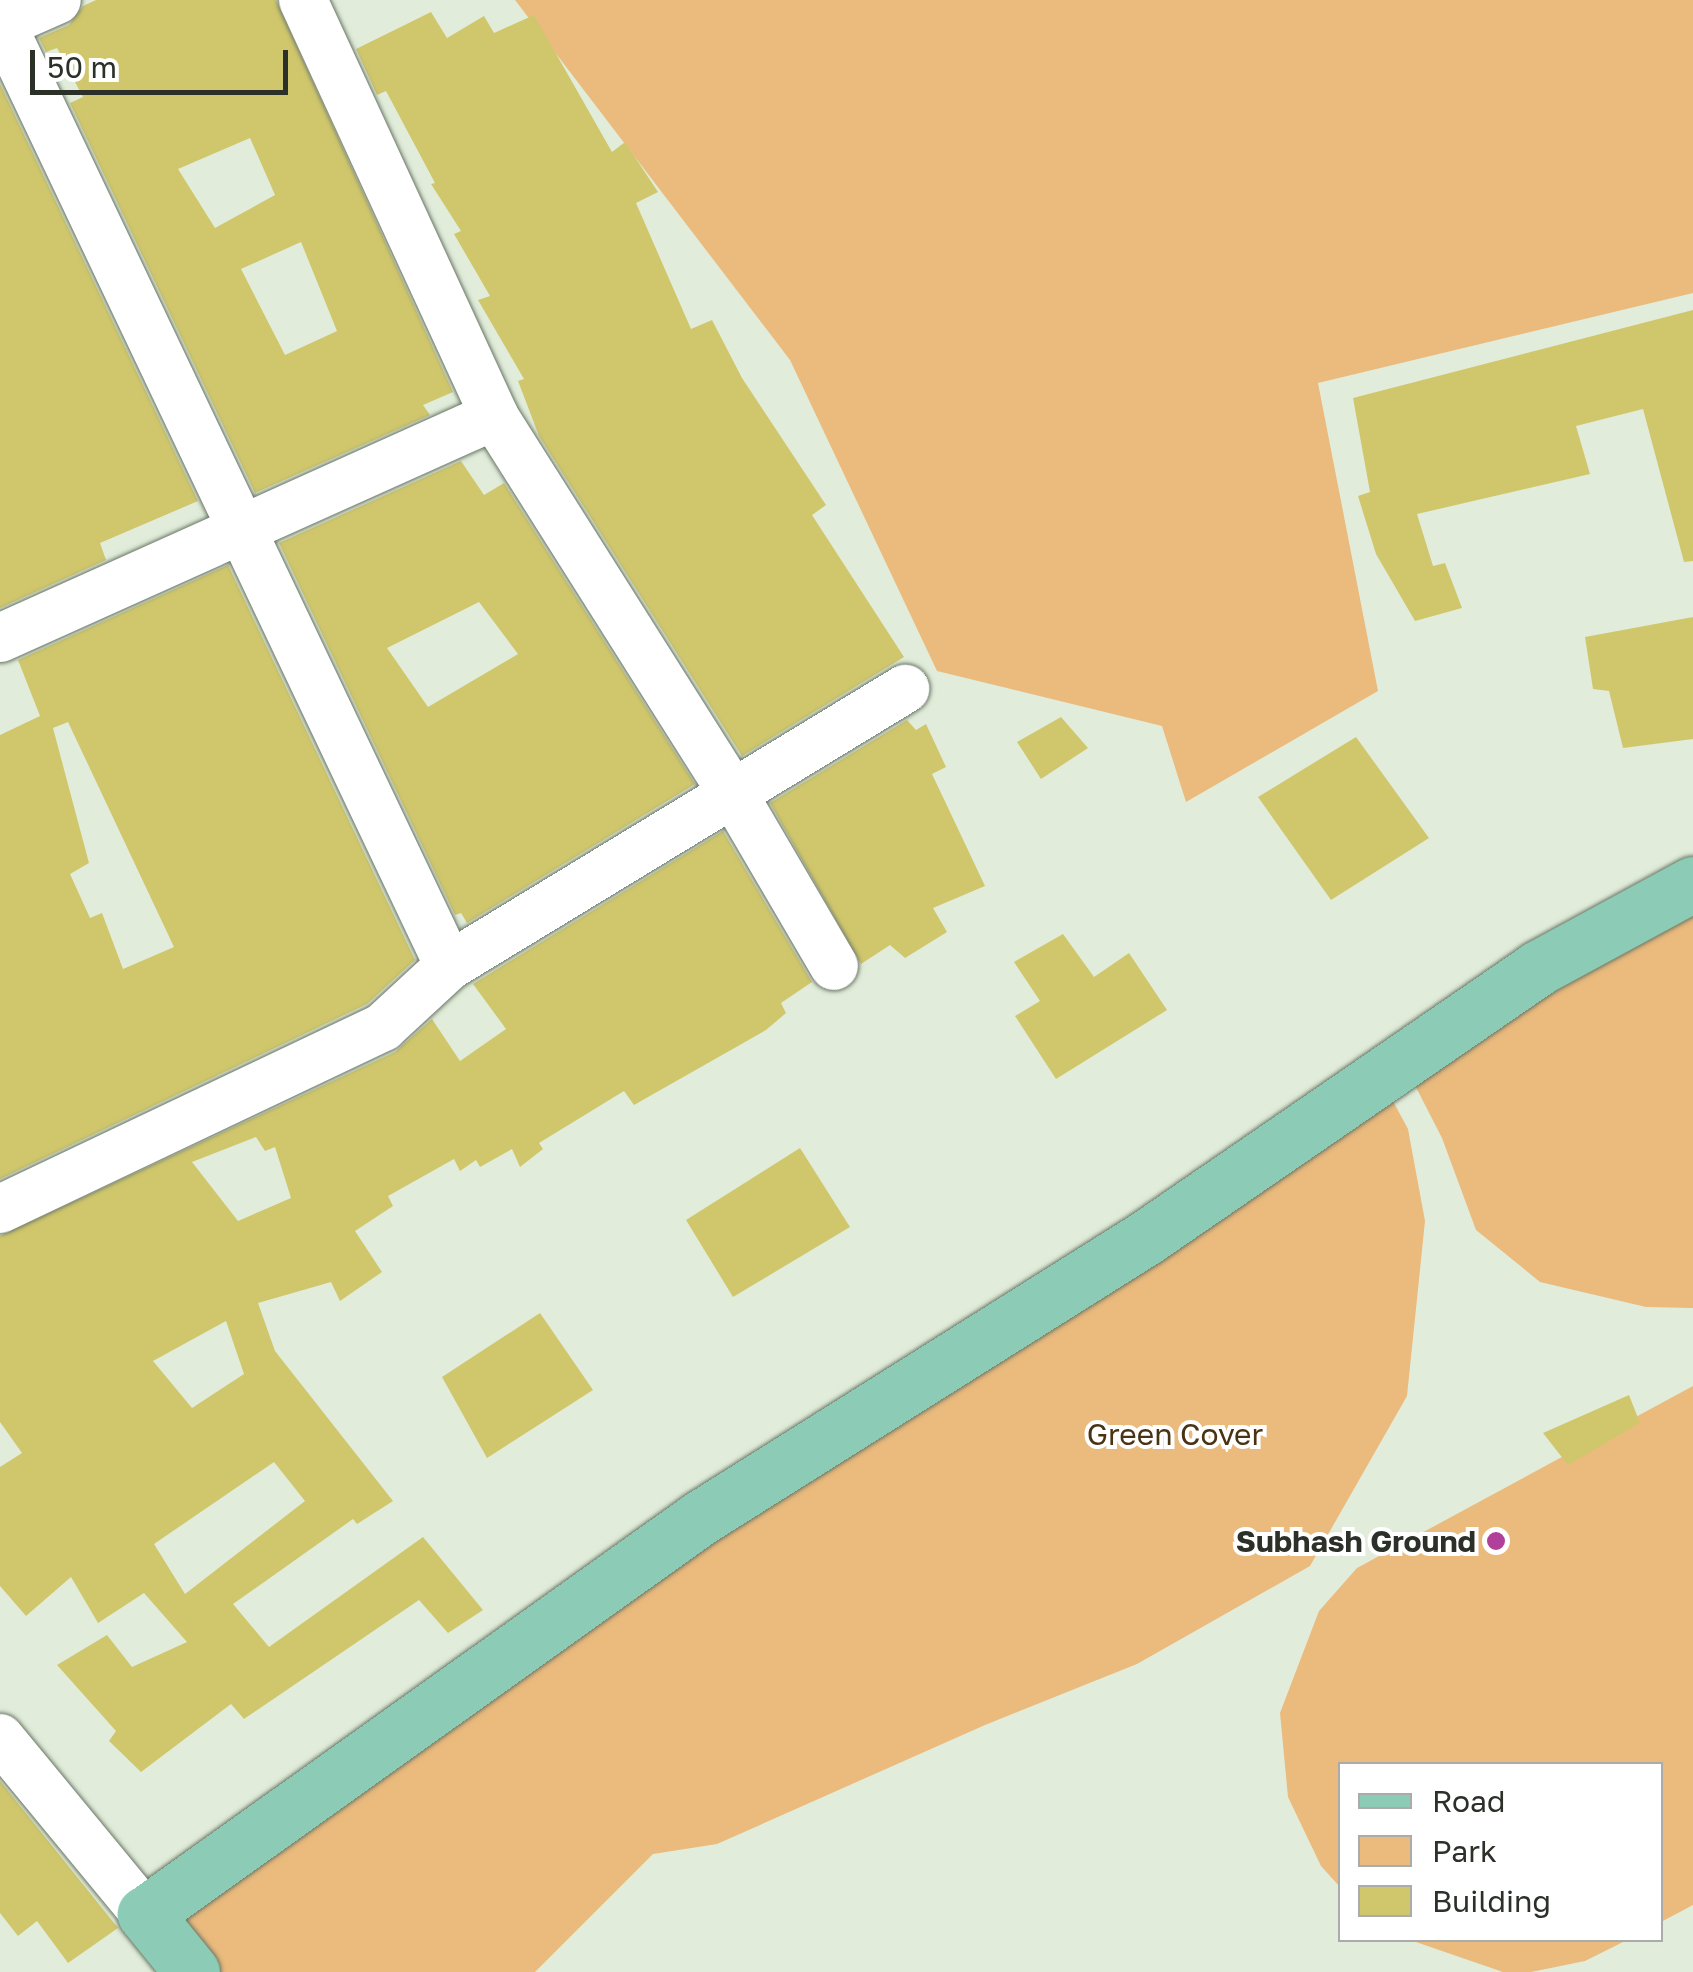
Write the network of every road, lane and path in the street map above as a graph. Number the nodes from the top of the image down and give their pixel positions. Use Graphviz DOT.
graph roads {
  1 [pos="57,0"];
  2 [pos="303,0"];
  3 [pos="1,23"];
  4 [pos="494,416"];
  5 [pos="241,533"];
  6 [pos="0,638"];
  7 [pos="905,689"];
  8 [pos="734,795"];
  9 [pos="1693,884"];
  10 [pos="449,966"];
  11 [pos="834,966"];
  12 [pos="0,1209"];
  13 [pos="0,1738"];
  14 [pos="146,1914"];
  15 [pos="192,1972"];
  1 -- 3 [label="street"];
  2 -- 4 [label="street"];
  3 -- 5 [label="street"];
  4 -- 5 [label="street"];
  4 -- 8 [label="street"];
  5 -- 6 [label="street"];
  5 -- 10 [label="street"];
  7 -- 8 [label="street"];
  8 -- 10 [label="street"];
  8 -- 11 [label="street"];
  9 -- 14 [label="main road"];
  10 -- 12 [label="street"];
  13 -- 14 [label="street"];
  14 -- 15 [label="main road"];
}
